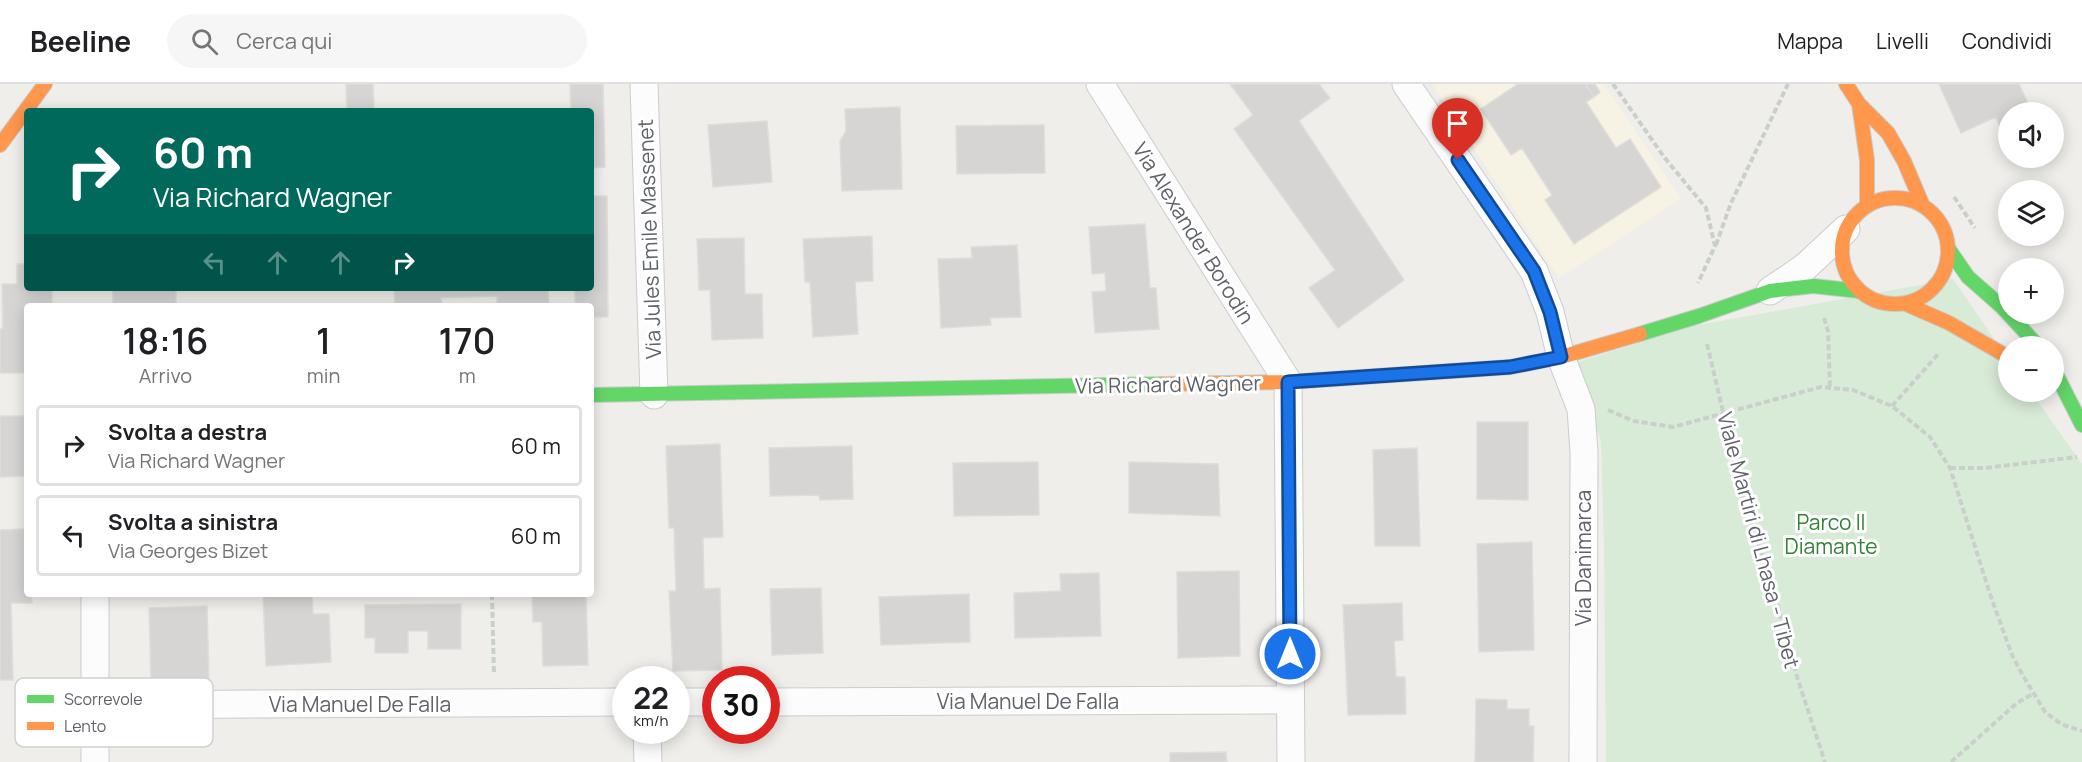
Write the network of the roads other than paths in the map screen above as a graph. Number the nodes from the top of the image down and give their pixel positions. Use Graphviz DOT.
graph roads {
  1 [pos="45,84"];
  2 [pos="644,84"];
  3 [pos="1100,84"];
  4 [pos="1406,84"];
  5 [pos="1846,84"];
  6 [pos="1858,104"];
  7 [pos="27,108"];
  8 [pos="24,112"];
  9 [pos="0,145"];
  10 [pos="1868,205"];
  11 [pos="1923,206"];
  12 [pos="1846,229"];
  13 [pos="1948,248"];
  14 [pos="1770,291"];
  15 [pos="1859,291"];
  16 [pos="1906,304"];
  17 [pos="2029,336"];
  18 [pos="1998,352"];
  19 [pos="1561,357"];
  20 [pos="1288,382"];
  21 [pos="2064,390"];
  22 [pos="594,395"];
  23 [pos="654,395"];
  24 [pos="2058,407"];
  25 [pos="2082,425"];
  26 [pos="2082,430"];
  27 [pos="95,597"];
  28 [pos="94,678"];
  29 [pos="1290,700"];
  30 [pos="612,702"];
  31 [pos="780,702"];
  32 [pos="213,704"];
  33 [pos="647,744"];
  34 [pos="95,747"];
  35 [pos="95,762"];
  36 [pos="648,762"];
  37 [pos="1291,762"];
  38 [pos="1583,762"];
  1 -- 7 [label="street"];
  2 -- 23 [label="street, Via Jules Emile Massenet"];
  3 -- 20 [label="street, Via Alexander Borodin"];
  4 -- 19 [label="street, Via Danimarca"];
  5 -- 6 [label="street"];
  6 -- 10 [label="street"];
  6 -- 11 [label="street"];
  8 -- 9 [label="street"];
  10 -- 11 [label="street"];
  10 -- 12 [label="street"];
  11 -- 13 [label="street"];
  12 -- 14 [label="street, Via Richard Wagner"];
  12 -- 15 [label="street"];
  13 -- 16 [label="street"];
  13 -- 17 [label="street"];
  14 -- 15 [label="street, Via Richard Wagner"];
  14 -- 19 [label="street, Via Richard Wagner"];
  15 -- 16 [label="street"];
  16 -- 18 [label="street"];
  19 -- 20 [label="street, Via Richard Wagner"];
  19 -- 38 [label="street, Via Danimarca"];
  20 -- 23 [label="street, Via Richard Wagner"];
  20 -- 29 [label="street"];
  21 -- 25 [label="street"];
  22 -- 23 [label="street, Via Richard Wagner"];
  24 -- 26 [label="street"];
  27 -- 28 [label="street"];
  29 -- 31 [label="street, Via Manuel De Falla"];
  29 -- 37 [label="street"];
  30 -- 32 [label="street, Via Manuel De Falla"];
  33 -- 36 [label="street"];
  34 -- 35 [label="street"];
}
